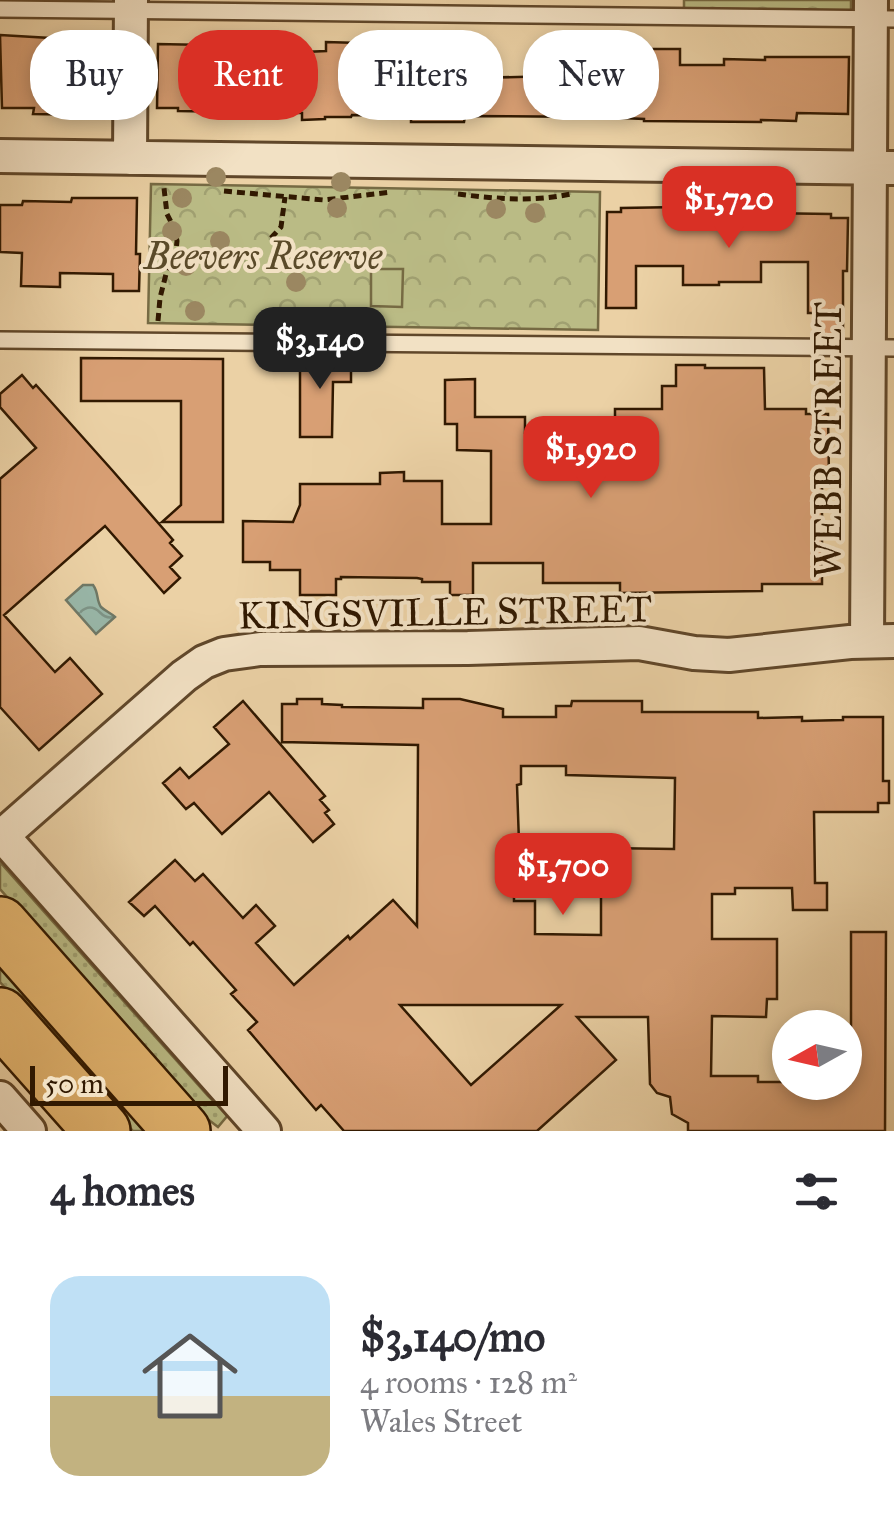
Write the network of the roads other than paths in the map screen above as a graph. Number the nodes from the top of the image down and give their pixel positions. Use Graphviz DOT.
graph roads {
  1 [pos="131,5"];
  2 [pos="0,9"];
  3 [pos="879,12"];
  4 [pos="0,156"];
  5 [pos="130,158"];
  6 [pos="882,168"];
  7 [pos="0,340"];
  8 [pos="881,348"];
  9 [pos="881,641"];
  10 [pos="1,834"];
  11 [pos="0,925"];
  12 [pos="0,1016"];
  13 [pos="0,1098"];
  14 [pos="29,1131"];
  15 [pos="102,1131"];
  16 [pos="182,1131"];
  17 [pos="264,1131"];
  1 -- 2 [label="lane"];
  1 -- 3 [label="lane"];
  1 -- 5 [label="street"];
  3 -- 6 [label="street, WEBB STREET"];
  4 -- 5 [label="street"];
  5 -- 6 [label="street"];
  6 -- 8 [label="street, WEBB STREET"];
  7 -- 8 [label="lane"];
  8 -- 9 [label="street, WEBB STREET"];
  9 -- 10 [label="street, KINGSVILLE STREET"];
  10 -- 17 [label="street"];
  11 -- 16 [label="highway"];
  12 -- 15 [label="highway"];
  13 -- 14 [label="street"];
}
